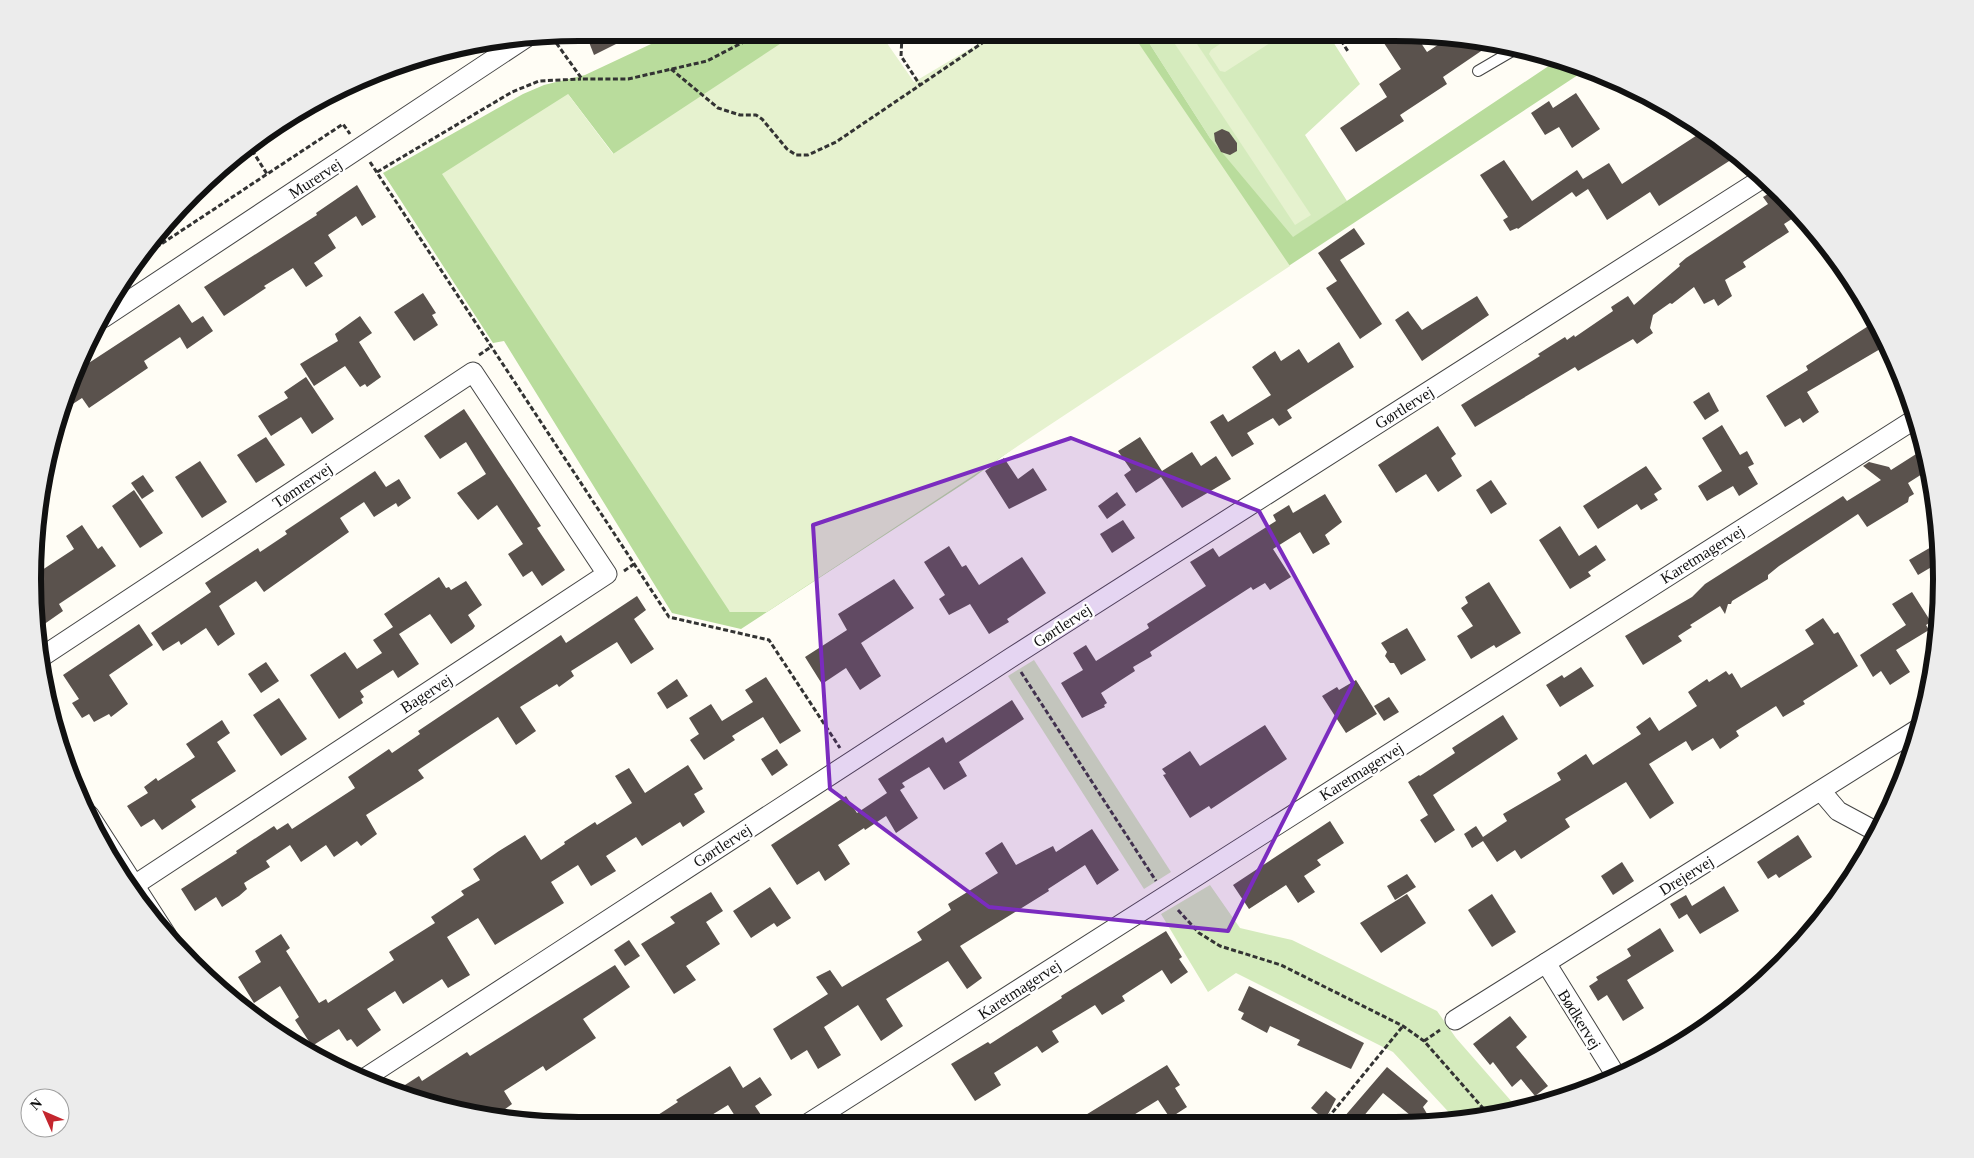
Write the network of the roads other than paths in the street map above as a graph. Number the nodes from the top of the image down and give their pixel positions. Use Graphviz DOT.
graph roads {
  1 [pos="515,45"];
  2 [pos="1508,54"];
  3 [pos="1478,71"];
  4 [pos="1757,182"];
  5 [pos="111,313"];
  6 [pos="1909,423"];
  7 [pos="533,463"];
  8 [pos="47,654"];
  9 [pos="1909,735"];
  10 [pos="1821,791"];
  11 [pos="1871,829"];
  12 [pos="136,884"];
  13 [pos="1546,963"];
  14 [pos="1455,1020"];
  15 [pos="1613,1070"];
  16 [pos="370,1075"];
  17 [pos="818,1117"];
  1 -- 5 [label="street, Murervej"];
  2 -- 3 [label="lane"];
  4 -- 16 [label="street, Gørtlervej"];
  6 -- 17 [label="street, Karetmagervej"];
  7 -- 8 [label="street, Tømrervej"];
  7 -- 12 [label="street, Bagervej"];
  9 -- 10 [label="street, Drejervej"];
  10 -- 11 [label="street"];
  10 -- 13 [label="street, Drejervej"];
  13 -- 14 [label="street, Drejervej"];
  13 -- 15 [label="street, Bødkervej"];
}
